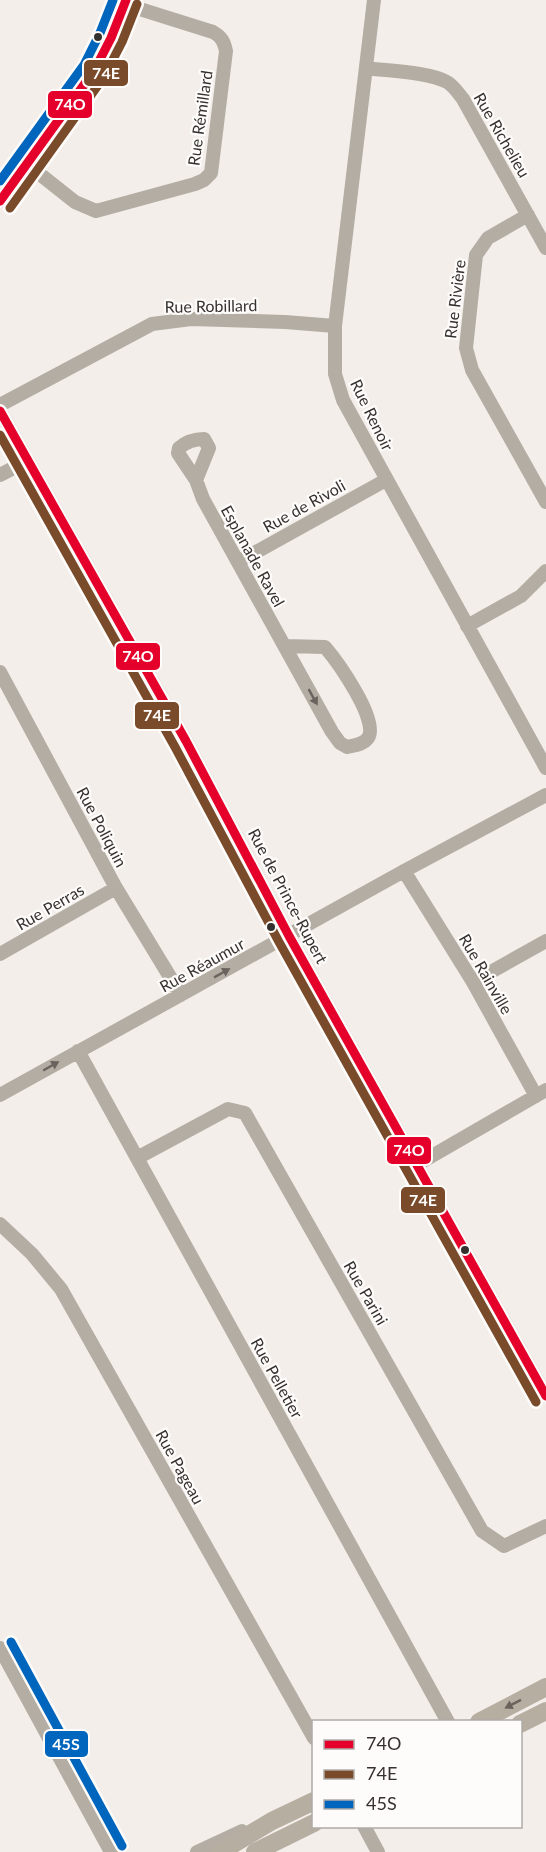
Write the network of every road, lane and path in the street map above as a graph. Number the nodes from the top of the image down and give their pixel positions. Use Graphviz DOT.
graph roads {
  1 [pos="374,0"];
  2 [pos="125,2"];
  3 [pos="366,68"];
  4 [pos="27,164"];
  5 [pos="0,201"];
  6 [pos="528,215"];
  7 [pos="546,248"];
  8 [pos="334,326"];
  9 [pos="0,405"];
  10 [pos="0,411"];
  11 [pos="27,461"];
  12 [pos="0,476"];
  13 [pos="196,480"];
  14 [pos="386,480"];
  15 [pos="546,502"];
  16 [pos="238,562"];
  17 [pos="546,571"];
  18 [pos="467,626"];
  19 [pos="285,646"];
  20 [pos="0,672"];
  21 [pos="546,768"];
  22 [pos="546,795"];
  23 [pos="404,871"];
  24 [pos="116,888"];
  25 [pos="289,936"];
  26 [pos="546,940"];
  27 [pos="0,954"];
  28 [pos="473,982"];
  29 [pos="181,994"];
  30 [pos="78,1051"];
  31 [pos="541,1093"];
  32 [pos="0,1095"];
  33 [pos="137,1158"];
  34 [pos="418,1164"];
  35 [pos="0,1224"];
  36 [pos="546,1396"];
  37 [pos="546,1526"];
  38 [pos="0,1648"];
  39 [pos="546,1687"];
  40 [pos="546,1712"];
  41 [pos="447,1720"];
  42 [pos="483,1720"];
  43 [pos="522,1723"];
  44 [pos="312,1734"];
  45 [pos="312,1802"];
  46 [pos="273,1821"];
  47 [pos="312,1824"];
  48 [pos="365,1828"];
  49 [pos="111,1852"];
  50 [pos="197,1852"];
  51 [pos="220,1852"];
  52 [pos="255,1852"];
  53 [pos="378,1852"];
  1 -- 3 [label="street, Rue Renoir"];
  2 -- 4 [label="street"];
  2 -- 4 [label="street, Rue Rémillard"];
  3 -- 6 [label="street, Rue Richelieu"];
  3 -- 8 [label="street, Rue Renoir"];
  4 -- 5 [label="street"];
  6 -- 7 [label="street, Rue Richelieu"];
  6 -- 15 [label="street, Rue Rivière"];
  8 -- 9 [label="street, Rue Robillard"];
  8 -- 14 [label="street, Rue Renoir"];
  10 -- 11 [label="street, Rue de Prince-Rupert"];
  11 -- 12 [label="street"];
  11 -- 25 [label="street, Rue de Prince-Rupert"];
  13 -- 16 [label="street, Esplanade Ravel"];
  14 -- 16 [label="street, Rue de Rivoli"];
  14 -- 18 [label="street, Rue Renoir"];
  16 -- 19 [label="street, Esplanade Ravel"];
  17 -- 18 [label="street"];
  18 -- 21 [label="street, Rue Renoir"];
  19 -- 19 [label="street, Esplanade Ravel, one-way"];
  20 -- 24 [label="street, Rue Poliquin"];
  22 -- 23 [label="street, Rue Réaumur"];
  23 -- 25 [label="street, Rue Réaumur"];
  23 -- 28 [label="street, Rue Rainville"];
  24 -- 27 [label="street, Rue Perras"];
  24 -- 29 [label="street, Rue Poliquin"];
  29 -- 25 [label="street, Rue Réaumur, one-way"];
  25 -- 34 [label="street, Rue de Prince-Rupert"];
  26 -- 28 [label="street"];
  28 -- 31 [label="street, Rue Rainville"];
  29 -- 30 [label="street, Rue Réaumur"];
  32 -- 30 [label="street, Rue Réaumur, one-way"];
  30 -- 33 [label="street, Rue Pelletier"];
  31 -- 34 [label="street"];
  33 -- 37 [label="street, Rue Parini"];
  33 -- 41 [label="street, Rue Pelletier"];
  34 -- 36 [label="street, Rue de Prince-Rupert"];
  35 -- 44 [label="street, Rue Pageau"];
  38 -- 49 [label="street"];
  39 -- 42 [label="main road, one-way"];
  40 -- 43 [label="main road"];
  45 -- 46 [label="main road"];
  46 -- 50 [label="street"];
  46 -- 51 [label="main road"];
  47 -- 52 [label="main road"];
  48 -- 53 [label="street"];
}
